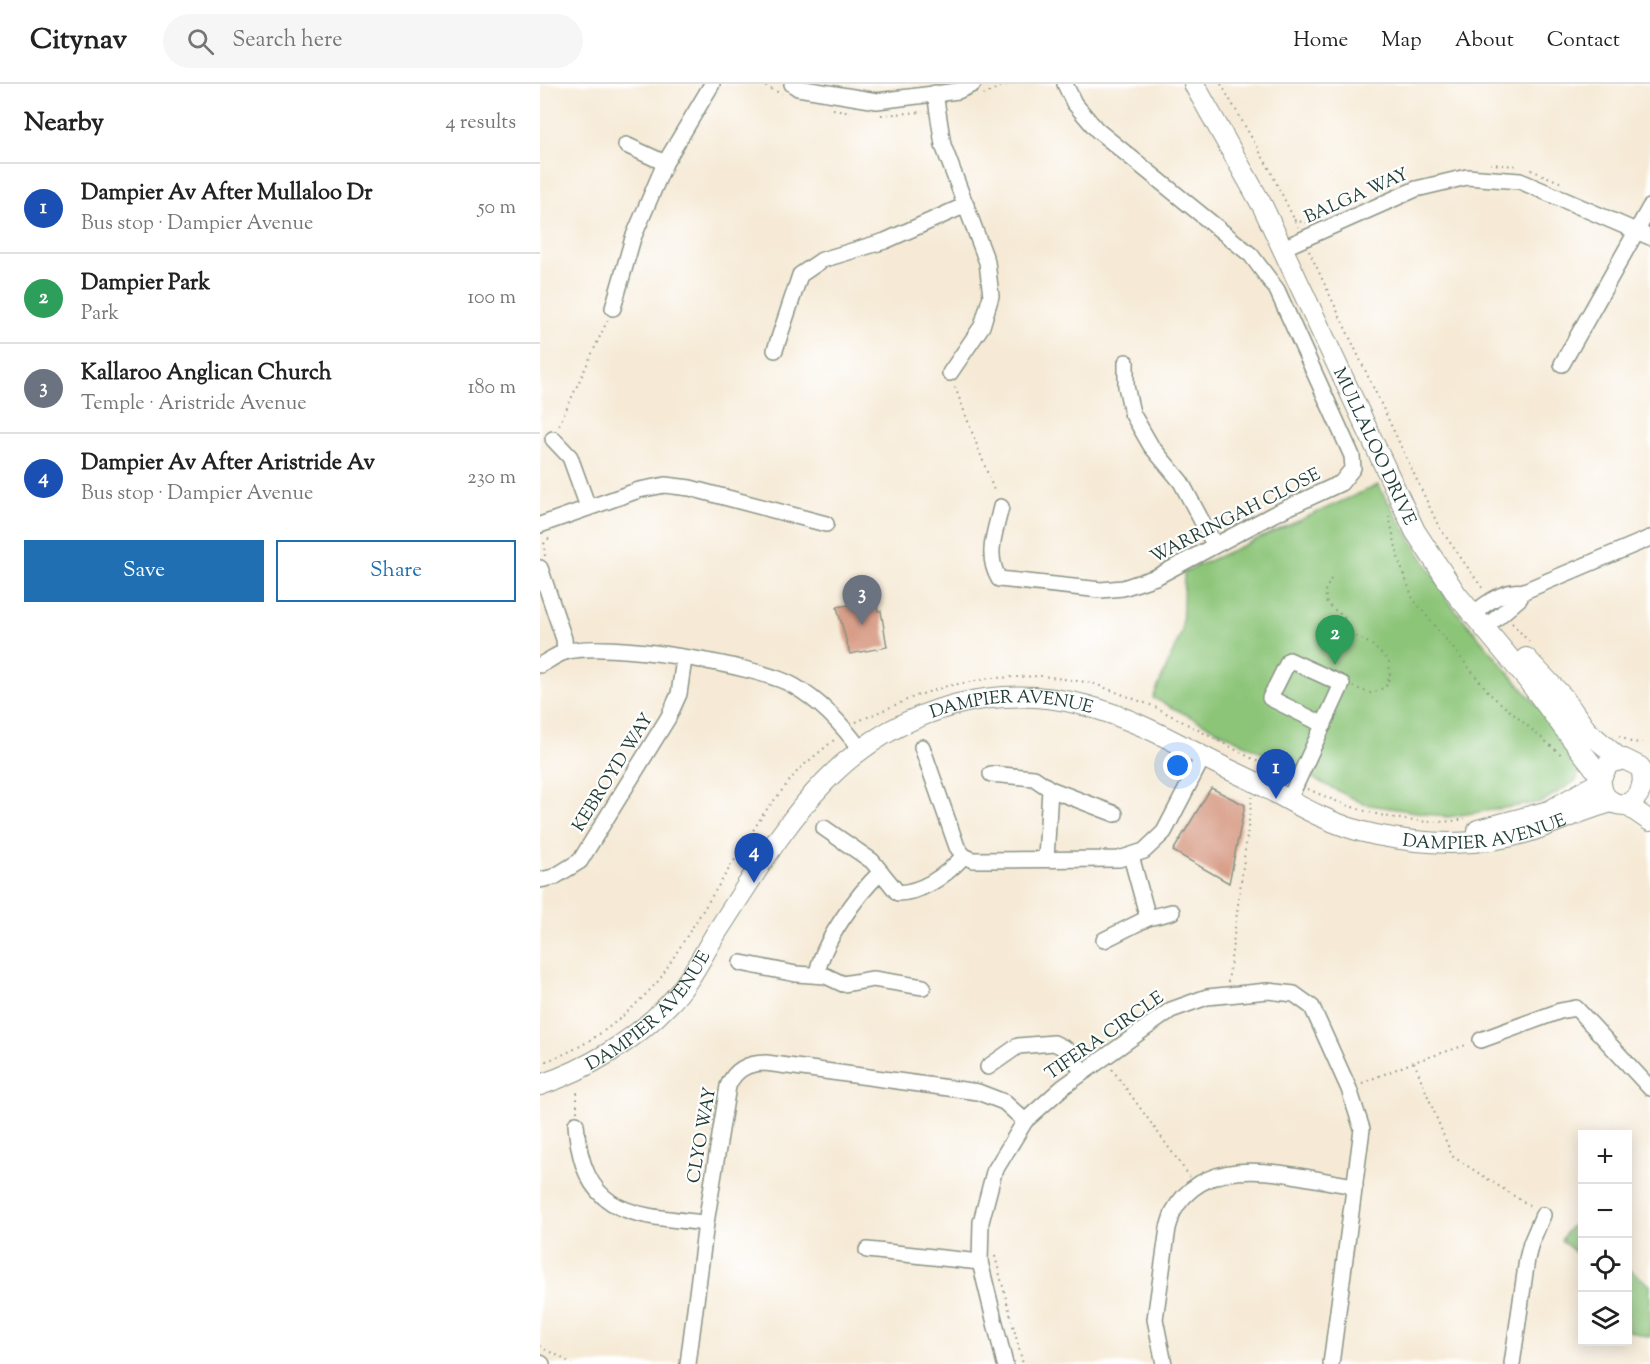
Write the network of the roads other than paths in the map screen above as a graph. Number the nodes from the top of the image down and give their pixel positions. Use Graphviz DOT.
graph roads {
  1 [pos="712,84"];
  2 [pos="792,84"];
  3 [pos="973,84"];
  4 [pos="1065,84"];
  5 [pos="1194,84"];
  6 [pos="1208,84"];
  7 [pos="935,93"];
  8 [pos="626,145"];
  9 [pos="665,163"];
  10 [pos="966,206"];
  11 [pos="1650,207"];
  12 [pos="1644,234"];
  13 [pos="1293,244"];
  14 [pos="613,308"];
  15 [pos="775,350"];
  16 [pos="1126,362"];
  17 [pos="1562,364"];
  18 [pos="950,373"];
  19 [pos="553,439"];
  20 [pos="588,507"];
  21 [pos="1000,507"];
  22 [pos="826,524"];
  23 [pos="546,531"];
  24 [pos="1650,538"];
  25 [pos="1214,544"];
  26 [pos="544,565"];
  27 [pos="1488,614"];
  28 [pos="565,652"];
  29 [pos="684,659"];
  30 [pos="540,665"];
  31 [pos="1324,725"];
  32 [pos="850,742"];
  33 [pos="922,747"];
  34 [pos="1646,747"];
  35 [pos="1203,757"];
  36 [pos="1626,760"];
  37 [pos="991,774"];
  38 [pos="1600,780"];
  39 [pos="1647,783"];
  40 [pos="1050,789"];
  41 [pos="1293,791"];
  42 [pos="1619,803"];
  43 [pos="1115,814"];
  44 [pos="1650,821"];
  45 [pos="824,828"];
  46 [pos="964,856"];
  47 [pos="1131,856"];
  48 [pos="1046,860"];
  49 [pos="881,872"];
  50 [pos="540,880"];
  51 [pos="1172,912"];
  52 [pos="1148,918"];
  53 [pos="1104,940"];
  54 [pos="741,963"];
  55 [pos="817,975"];
  56 [pos="923,987"];
  57 [pos="1481,1040"];
  58 [pos="988,1067"];
  59 [pos="1083,1072"];
  60 [pos="540,1073"];
  61 [pos="540,1085"];
  62 [pos="1650,1088"];
  63 [pos="1025,1121"];
  64 [pos="576,1124"];
  65 [pos="1355,1186"];
  66 [pos="1543,1215"];
  67 [pos="706,1223"];
  68 [pos="867,1250"];
  69 [pos="980,1262"];
  70 [pos="688,1364"];
  71 [pos="1005,1364"];
  72 [pos="1164,1364"];
  73 [pos="1331,1364"];
  74 [pos="1512,1364"];
  1 -- 9 [label="street"];
  2 -- 7 [label="street"];
  3 -- 7 [label="street"];
  4 -- 25 [label="street, WARRINGAH CLOSE"];
  5 -- 13 [label="main road, MULLALOO DRIVE"];
  6 -- 13 [label="main road, MULLALOO DRIVE"];
  7 -- 10 [label="street"];
  8 -- 9 [label="street"];
  9 -- 14 [label="street"];
  10 -- 15 [label="street"];
  10 -- 18 [label="street"];
  11 -- 12 [label="street"];
  12 -- 13 [label="street, BALGA WAY"];
  12 -- 17 [label="street"];
  13 -- 27 [label="main road, MULLALOO DRIVE"];
  16 -- 25 [label="street"];
  19 -- 20 [label="street"];
  20 -- 22 [label="street"];
  20 -- 23 [label="street"];
  21 -- 25 [label="street, WARRINGAH CLOSE"];
  24 -- 27 [label="street"];
  26 -- 28 [label="street"];
  27 -- 36 [label="main road, MULLALOO DRIVE"];
  27 -- 38 [label="main road, MULLALOO DRIVE"];
  28 -- 29 [label="street"];
  28 -- 30 [label="street"];
  29 -- 32 [label="street"];
  29 -- 50 [label="street, KEBROYD WAY"];
  31 -- 31 [label="street"];
  31 -- 41 [label="street"];
  32 -- 35 [label="main road, DAMPIER AVENUE"];
  32 -- 41 [label="main road, DAMPIER AVENUE"];
  32 -- 60 [label="main road, DAMPIER AVENUE"];
  32 -- 61 [label="main road, DAMPIER AVENUE"];
  33 -- 46 [label="street"];
  34 -- 36 [label="main road"];
  35 -- 42 [label="main road, DAMPIER AVENUE"];
  35 -- 47 [label="street"];
  36 -- 38 [label="main road"];
  36 -- 39 [label="main road"];
  37 -- 40 [label="street"];
  38 -- 41 [label="main road, DAMPIER AVENUE"];
  38 -- 42 [label="main road"];
  39 -- 42 [label="main road"];
  40 -- 43 [label="street"];
  40 -- 48 [label="street"];
  42 -- 44 [label="main road"];
  45 -- 49 [label="street"];
  46 -- 48 [label="street"];
  46 -- 49 [label="street"];
  47 -- 48 [label="street"];
  47 -- 52 [label="street"];
  49 -- 55 [label="street"];
  51 -- 52 [label="street"];
  52 -- 53 [label="street"];
  54 -- 55 [label="street"];
  55 -- 56 [label="street"];
  57 -- 62 [label="street"];
  58 -- 59 [label="street"];
  59 -- 63 [label="street, TIFERA CIRCLE"];
  59 -- 65 [label="street, TIFERA CIRCLE"];
  63 -- 67 [label="street, CLYO WAY"];
  63 -- 69 [label="street, TIFERA CIRCLE"];
  64 -- 67 [label="street"];
  65 -- 72 [label="street"];
  65 -- 73 [label="street, TIFERA CIRCLE"];
  66 -- 74 [label="street"];
  67 -- 70 [label="street, CLYO WAY"];
  68 -- 69 [label="street"];
  69 -- 71 [label="street, TIFERA CIRCLE"];
}
